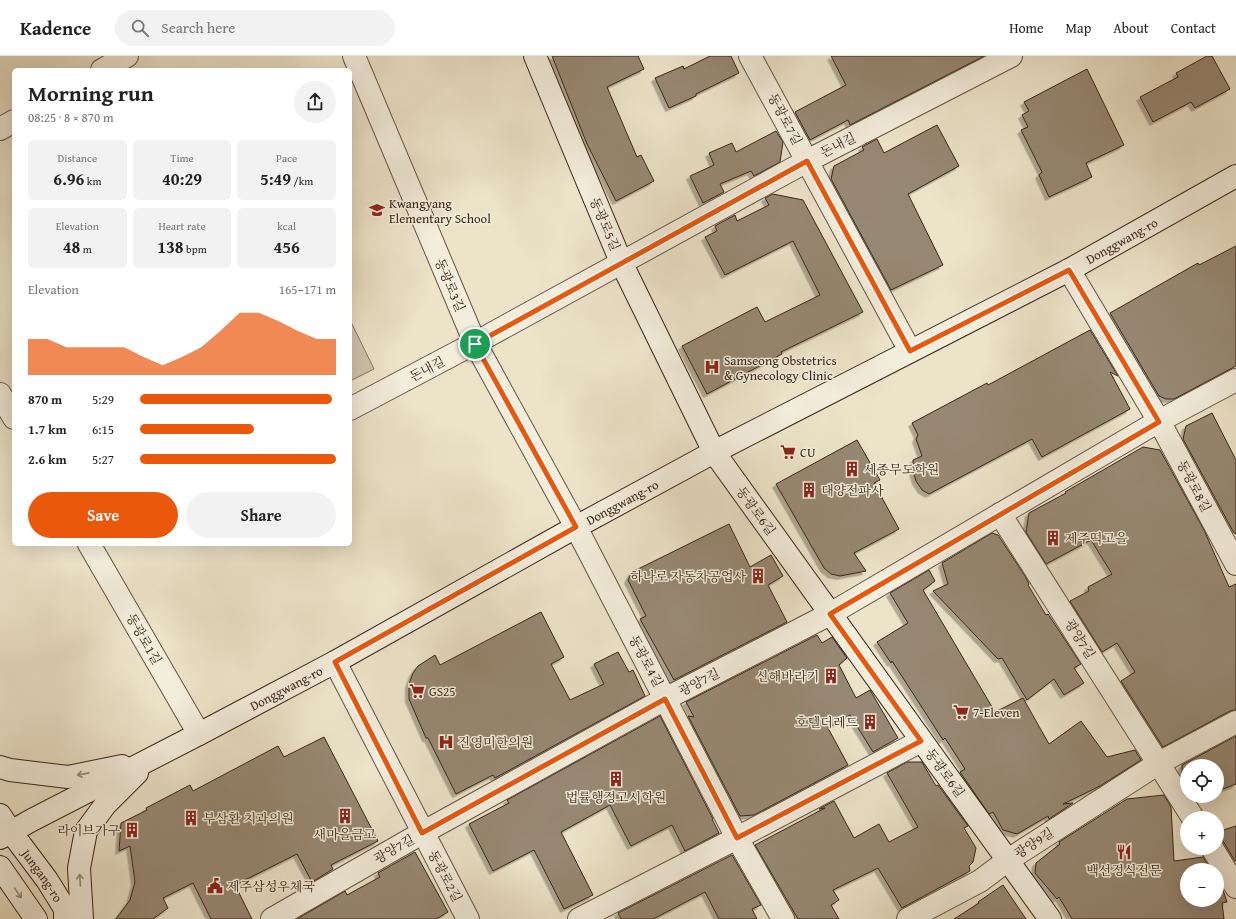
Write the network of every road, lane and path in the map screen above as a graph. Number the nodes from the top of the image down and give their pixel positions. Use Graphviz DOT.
graph roads {
  1 [pos="127,56"];
  2 [pos="354,56"];
  3 [pos="535,56"];
  4 [pos="750,56"];
  5 [pos="1011,56"];
  6 [pos="106,68"];
  7 [pos="12,122"];
  8 [pos="0,129"];
  9 [pos="807,161"];
  10 [pos="1236,176"];
  11 [pos="621,262"];
  12 [pos="1069,270"];
  13 [pos="475,344"];
  14 [pos="910,351"];
  15 [pos="1236,380"];
  16 [pos="0,394"];
  17 [pos="352,408"];
  18 [pos="12,415"];
  19 [pos="1159,422"];
  20 [pos="714,452"];
  21 [pos="1000,514"];
  22 [pos="576,527"];
  23 [pos="92,546"];
  24 [pos="1233,554"];
  25 [pos="830,614"];
  26 [pos="335,662"];
  27 [pos="665,699"];
  28 [pos="1236,722"];
  29 [pos="199,734"];
  30 [pos="921,741"];
  31 [pos="149,760"];
  32 [pos="1159,763"];
  33 [pos="0,767"];
  34 [pos="1189,811"];
  35 [pos="4,829"];
  36 [pos="422,833"];
  37 [pos="737,838"];
  38 [pos="1216,855"];
  39 [pos="1008,860"];
  40 [pos="0,867"];
  41 [pos="1236,887"];
  42 [pos="36,919"];
  43 [pos="65,919"];
  44 [pos="82,919"];
  45 [pos="272,919"];
  46 [pos="468,919"];
  47 [pos="579,919"];
  48 [pos="783,919"];
  49 [pos="908,919"];
  50 [pos="1050,919"];
  1 -- 6 [label="street"];
  2 -- 13 [label="street, 동광로3길"];
  3 -- 11 [label="street, 동광로5길"];
  4 -- 9 [label="street, 동광로7길"];
  5 -- 9 [label="street, 돈내길"];
  7 -- 8 [label="street"];
  9 -- 11 [label="street, 돈내길"];
  9 -- 14 [label="street, 동광로7길"];
  10 -- 12 [label="street, Donggwang-ro"];
  11 -- 13 [label="street, 돈내길"];
  11 -- 20 [label="street, 동광로5길"];
  12 -- 14 [label="street, Donggwang-ro"];
  12 -- 19 [label="street, 동광로8길"];
  13 -- 17 [label="street, 돈내길"];
  13 -- 22 [label="street, 동광로3길"];
  14 -- 20 [label="street, Donggwang-ro"];
  15 -- 19 [label="street, 광양7길"];
  16 -- 18 [label="street"];
  19 -- 21 [label="street, 광양7길"];
  19 -- 24 [label="street, 동광로8길"];
  20 -- 22 [label="street, Donggwang-ro"];
  20 -- 25 [label="street, 동광로6길"];
  21 -- 25 [label="street, 광양7길"];
  21 -- 32 [label="street, 광양7길"];
  22 -- 26 [label="street, Donggwang-ro"];
  22 -- 27 [label="street, 동광로4길"];
  23 -- 29 [label="street, 동광로1길"];
  25 -- 27 [label="street, 광양7길"];
  25 -- 30 [label="street, 동광로6길"];
  26 -- 29 [label="street, Donggwang-ro"];
  26 -- 36 [label="street, 동광로2길"];
  27 -- 36 [label="street, 광양7길"];
  27 -- 37 [label="street, 동광로4길"];
  28 -- 32 [label="street, 광양9길"];
  29 -- 31 [label="street, Donggwang-ro"];
  30 -- 37 [label="street"];
  30 -- 39 [label="street, 동광로6길"];
  31 -- 33 [label="street, one-way"];
  31 -- 35 [label="street, Donggwang-ro"];
  44 -- 31 [label="street, one-way"];
  32 -- 34 [label="street"];
  32 -- 39 [label="street, 광양9길"];
  35 -- 43 [label="street, Jungang-ro"];
  36 -- 45 [label="street, 광양7길"];
  36 -- 46 [label="street, 동광로2길"];
  37 -- 47 [label="street"];
  37 -- 48 [label="street, 동광로4길"];
  38 -- 41 [label="street"];
  39 -- 49 [label="street, 광양9길"];
  39 -- 50 [label="street, 동광로6길"];
  40 -- 42 [label="street, one-way"];
}
